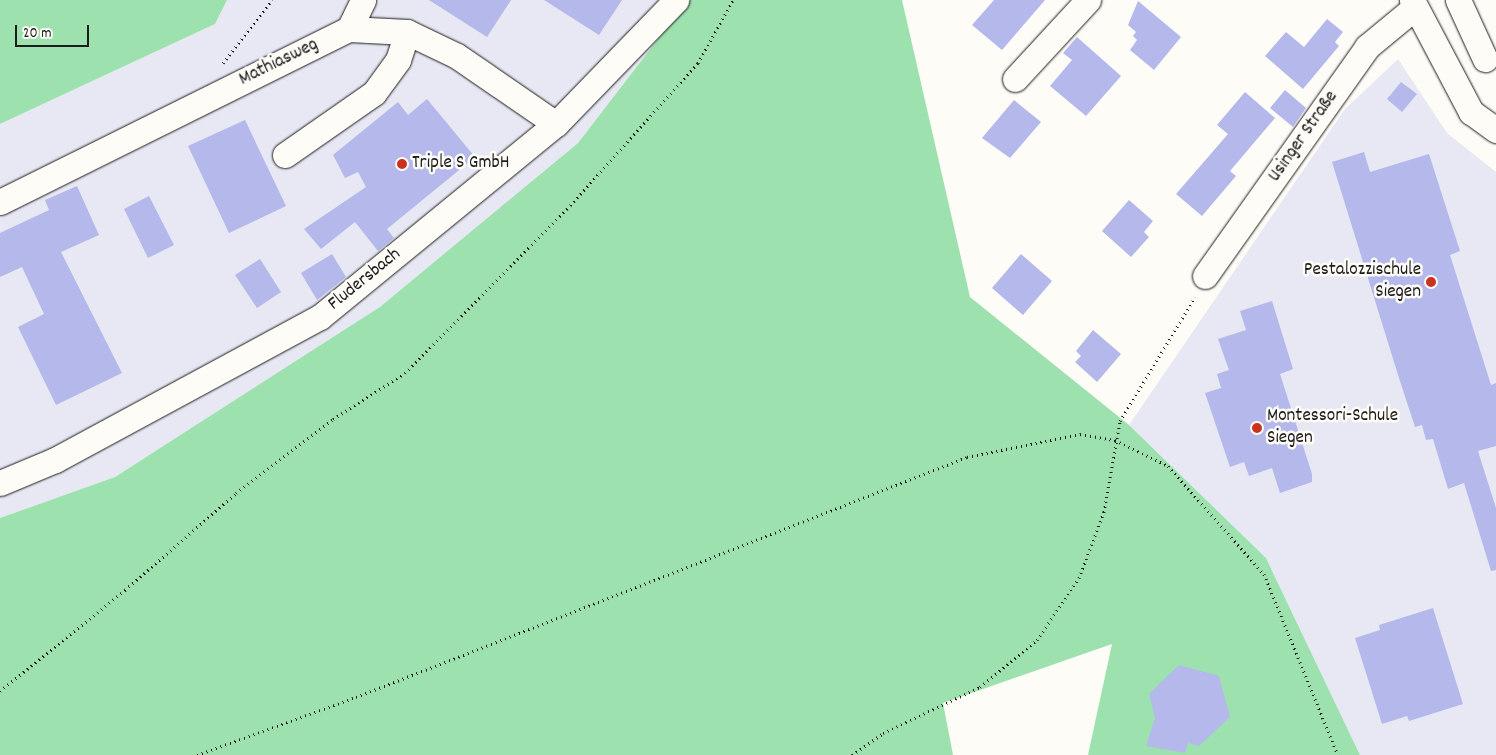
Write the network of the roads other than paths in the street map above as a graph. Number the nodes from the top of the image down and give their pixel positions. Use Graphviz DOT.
graph roads {
  1 [pos="676,0"];
  2 [pos="1088,0"];
  3 [pos="1458,0"];
  4 [pos="360,1"];
  5 [pos="1413,4"];
  6 [pos="349,29"];
  7 [pos="407,32"];
  8 [pos="1484,59"];
  9 [pos="1015,79"];
  10 [pos="556,124"];
  11 [pos="1496,130"];
  12 [pos="286,155"];
  13 [pos="0,202"];
  14 [pos="1205,276"];
  15 [pos="0,483"];
  1 -- 10 [label="street, Fludersbach"];
  2 -- 9 [label="street"];
  3 -- 8 [label="street"];
  4 -- 6 [label="street"];
  5 -- 11 [label="street"];
  5 -- 14 [label="street, Usinger Straße"];
  6 -- 7 [label="street, Mathiasweg"];
  6 -- 13 [label="street, Mathiasweg"];
  7 -- 10 [label="street, Mathiasweg"];
  7 -- 12 [label="street"];
  10 -- 15 [label="street, Fludersbach"];
}
